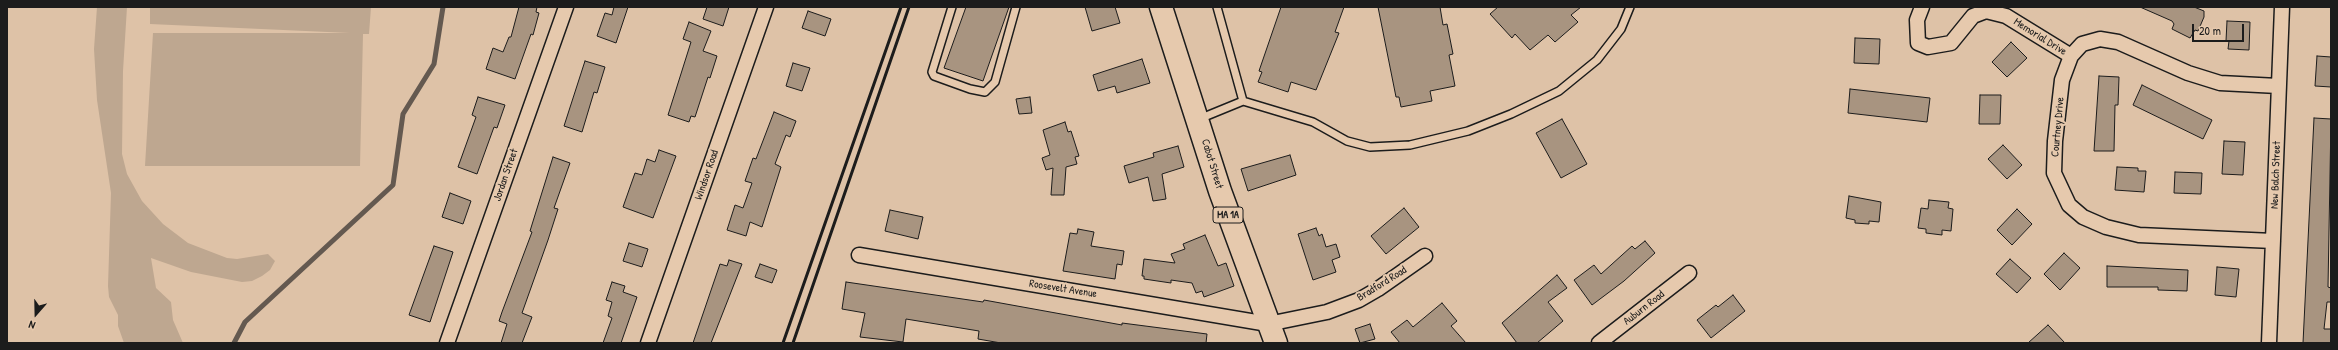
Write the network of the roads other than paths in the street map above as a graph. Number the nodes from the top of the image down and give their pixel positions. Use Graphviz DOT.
graph roads {
  1 [pos="566,7"];
  2 [pos="766,7"];
  3 [pos="952,7"];
  4 [pos="1016,7"];
  5 [pos="1161,7"];
  6 [pos="1217,7"];
  7 [pos="1630,7"];
  8 [pos="1922,7"];
  9 [pos="2282,7"];
  10 [pos="1983,9"];
  11 [pos="2071,56"];
  12 [pos="2278,86"];
  13 [pos="1243,101"];
  14 [pos="1199,119"];
  15 [pos="2273,241"];
  16 [pos="859,256"];
  17 [pos="1425,256"];
  18 [pos="1689,273"];
  19 [pos="1272,334"];
  20 [pos="447,343"];
  21 [pos="648,343"];
  22 [pos="1600,343"];
  23 [pos="2270,343"];
  1 -- 20 [label="street, Jordan Street"];
  2 -- 21 [label="street, Windsor Road"];
  3 -- 4 [label="lane"];
  5 -- 14 [label="highway, Cabot Street / MA 1A"];
  6 -- 13 [label="lane"];
  7 -- 13 [label="lane"];
  8 -- 10 [label="street, Memorial Drive"];
  9 -- 12 [label="street, New Balch Street"];
  10 -- 11 [label="street, Memorial Drive"];
  11 -- 12 [label="street, Courtney Drive"];
  11 -- 15 [label="street, Courtney Drive"];
  12 -- 15 [label="street, New Balch Street"];
  13 -- 14 [label="lane"];
  14 -- 19 [label="highway, Cabot Street / MA 1A"];
  15 -- 23 [label="street, New Balch Street"];
  16 -- 19 [label="street, Roosevelt Avenue"];
  17 -- 19 [label="street, Bradford Road"];
  18 -- 22 [label="street, Auburn Road"];
}
